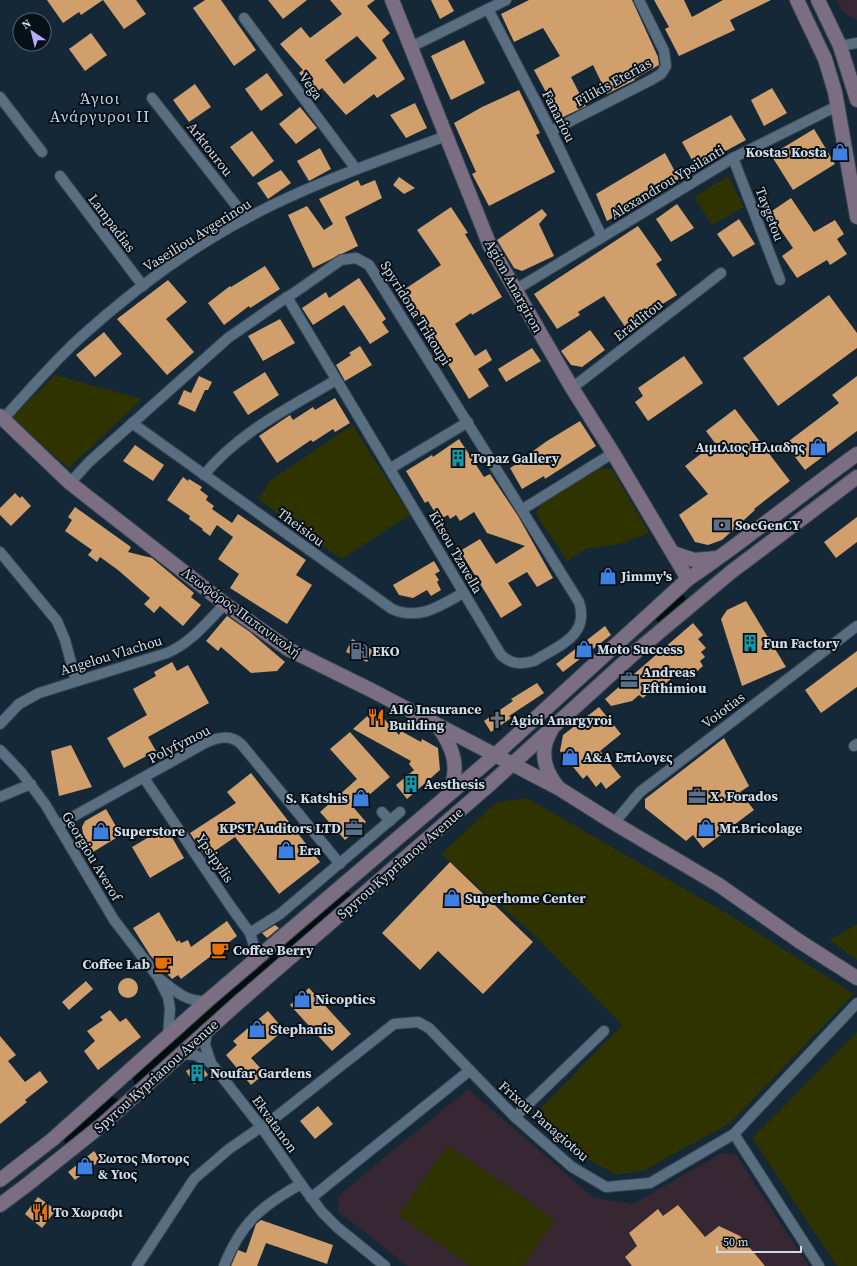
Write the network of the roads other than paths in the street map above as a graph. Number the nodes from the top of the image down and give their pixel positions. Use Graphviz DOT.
graph roads {
  1 [pos="392,0"];
  2 [pos="506,0"];
  3 [pos="639,0"];
  4 [pos="797,0"];
  5 [pos="818,0"];
  6 [pos="488,10"];
  7 [pos="244,18"];
  8 [pos="857,43"];
  9 [pos="840,46"];
  10 [pos="411,48"];
  11 [pos="0,96"];
  12 [pos="152,98"];
  13 [pos="857,100"];
  14 [pos="839,105"];
  15 [pos="551,131"];
  16 [pos="446,136"];
  17 [pos="42,152"];
  18 [pos="733,158"];
  19 [pos="356,169"];
  20 [pos="60,176"];
  21 [pos="857,217"];
  22 [pos="246,218"];
  23 [pos="602,237"];
  24 [pos="721,273"];
  25 [pos="780,280"];
  26 [pos="143,286"];
  27 [pos="515,290"];
  28 [pos="287,297"];
  29 [pos="336,380"];
  30 [pos="572,388"];
  31 [pos="2,417"];
  32 [pos="468,422"];
  33 [pos="132,423"];
  34 [pos="613,453"];
  35 [pos="857,454"];
  36 [pos="391,468"];
  37 [pos="204,475"];
  38 [pos="857,477"];
  39 [pos="70,483"];
  40 [pos="523,509"];
  41 [pos="0,552"];
  42 [pos="673,553"];
  43 [pos="720,557"];
  44 [pos="731,572"];
  45 [pos="688,579"];
  46 [pos="463,593"];
  47 [pos="225,604"];
  48 [pos="581,623"];
  49 [pos="857,626"];
  50 [pos="76,681"];
  51 [pos="0,724"];
  52 [pos="438,725"];
  53 [pos="553,728"];
  54 [pos="0,750"];
  55 [pos="494,756"];
  56 [pos="512,765"];
  57 [pos="144,778"];
  58 [pos="31,784"];
  59 [pos="560,789"];
  60 [pos="449,794"];
  61 [pos="0,797"];
  62 [pos="382,812"];
  63 [pos="400,812"];
  64 [pos="390,821"];
  65 [pos="614,823"];
  66 [pos="58,825"];
  67 [pos="340,864"];
  68 [pos="250,933"];
  69 [pos="255,960"];
  70 [pos="158,978"];
  71 [pos="857,978"];
  72 [pos="207,1001"];
  73 [pos="857,1003"];
  74 [pos="207,1031"];
  75 [pos="604,1031"];
  76 [pos="168,1036"];
  77 [pos="181,1054"];
  78 [pos="211,1063"];
  79 [pos="470,1071"];
  80 [pos="515,1117"];
  81 [pos="261,1128"];
  82 [pos="734,1134"];
  83 [pos="0,1180"];
  84 [pos="301,1184"];
  85 [pos="311,1198"];
  86 [pos="0,1205"];
  87 [pos="137,1266"];
  88 [pos="224,1266"];
  89 [pos="385,1266"];
  90 [pos="819,1266"];
  1 -- 10 [label="main road, Agion Anargiron"];
  2 -- 6 [label="street"];
  3 -- 15 [label="street, Filikis Eterias"];
  4 -- 14 [label="main road"];
  5 -- 9 [label="main road"];
  6 -- 10 [label="street"];
  6 -- 15 [label="street, Fanariou"];
  7 -- 19 [label="street, Vega"];
  8 -- 9 [label="street"];
  9 -- 13 [label="main road"];
  10 -- 16 [label="main road, Agion Anargiron"];
  11 -- 17 [label="street"];
  12 -- 22 [label="street, Arktourou"];
  14 -- 18 [label="street, Alexandrou Ypsilanti"];
  14 -- 21 [label="main road"];
  15 -- 23 [label="street, Fanariou"];
  16 -- 19 [label="street, Vaseiliou Avgerinou"];
  16 -- 27 [label="main road, Agion Anargiron"];
  18 -- 23 [label="street, Alexandrou Ypsilanti"];
  18 -- 25 [label="street, Taygetou"];
  19 -- 22 [label="street, Vaseiliou Avgerinou"];
  20 -- 26 [label="street, Lampadias"];
  22 -- 26 [label="street, Vaseiliou Avgerinou"];
  23 -- 27 [label="street, Alexandrou Ypsilanti"];
  24 -- 30 [label="street, Eraklitou"];
  26 -- 31 [label="street, Vaseiliou Avgerinou"];
  27 -- 30 [label="main road, Agion Anargiron"];
  28 -- 29 [label="street, Kitsou Tzavella"];
  28 -- 32 [label="street, Spyridona Trikoupi"];
  28 -- 33 [label="street, Spyridona Trikoupi"];
  29 -- 36 [label="street, Kitsou Tzavella"];
  29 -- 37 [label="street"];
  30 -- 34 [label="main road, Agion Anargiron"];
  31 -- 39 [label="main road, Λεωφόρος Παπανικολή"];
  32 -- 36 [label="street"];
  32 -- 40 [label="street, Spyridona Trikoupi"];
  33 -- 37 [label="street, Theisiou"];
  33 -- 39 [label="street, Spyridona Trikoupi"];
  34 -- 40 [label="street"];
  34 -- 42 [label="main road, Agion Anargiron"];
  35 -- 43 [label="main road, Spyrou Kyprianou Avenue"];
  36 -- 46 [label="street, Kitsou Tzavella"];
  37 -- 46 [label="street, Theisiou"];
  38 -- 44 [label="main road, Spyrou Kyprianou Avenue"];
  39 -- 47 [label="main road, Λεωφόρος Παπανικολή"];
  40 -- 48 [label="street, Spyridona Trikoupi"];
  41 -- 50 [label="street"];
  42 -- 43 [label="main road"];
  42 -- 45 [label="main road, Agion Anargiron"];
  43 -- 45 [label="main road, Spyrou Kyprianou Avenue"];
  44 -- 45 [label="main road"];
  44 -- 53 [label="main road, Spyrou Kyprianou Avenue"];
  45 -- 55 [label="main road, Spyrou Kyprianou Avenue"];
  46 -- 48 [label="street, Kitsou Tzavella"];
  47 -- 50 [label="street, Angelou Vlachou"];
  47 -- 52 [label="main road, Λεωφόρος Παπανικολή"];
  49 -- 65 [label="street, Voiotias"];
  50 -- 51 [label="street, Angelou Vlachou"];
  52 -- 55 [label="main road, Λεωφόρος Παπανικολή"];
  52 -- 60 [label="main road"];
  53 -- 56 [label="main road, Spyrou Kyprianou Avenue"];
  53 -- 59 [label="main road"];
  54 -- 58 [label="street, Georgiou Averof"];
  55 -- 56 [label="main road, Λεωφόρος Παπανικολή"];
  55 -- 60 [label="main road, Spyrou Kyprianou Avenue"];
  56 -- 59 [label="main road, Λεωφόρος Παπανικολή"];
  56 -- 74 [label="main road, Spyrou Kyprianou Avenue"];
  57 -- 66 [label="street, Polyfymou"];
  57 -- 67 [label="street, Polyfymou"];
  57 -- 68 [label="street, Ypsipylis"];
  58 -- 61 [label="street"];
  58 -- 66 [label="street, Georgiou Averof"];
  59 -- 65 [label="main road, Λεωφόρος Παπανικολή"];
  60 -- 69 [label="main road, Spyrou Kyprianou Avenue"];
  62 -- 64 [label="street"];
  63 -- 64 [label="street"];
  64 -- 67 [label="street"];
  65 -- 71 [label="main road, Λεωφόρος Παπανικολή"];
  66 -- 70 [label="street, Georgiou Averof"];
  67 -- 68 [label="street"];
  68 -- 69 [label="street, Ypsipylis"];
  69 -- 72 [label="main road, Spyrou Kyprianou Avenue"];
  70 -- 72 [label="street, Georgiou Averof"];
  70 -- 76 [label="street, Georgiou Averof"];
  72 -- 76 [label="main road, Spyrou Kyprianou Avenue"];
  73 -- 82 [label="street, Frixou Panagiotou"];
  74 -- 77 [label="main road, Spyrou Kyprianou Avenue"];
  74 -- 78 [label="street, Ekvatanon"];
  75 -- 80 [label="street"];
  76 -- 83 [label="main road, Spyrou Kyprianou Avenue"];
  77 -- 78 [label="street, Ekvatanon"];
  77 -- 86 [label="main road, Spyrou Kyprianou Avenue"];
  78 -- 81 [label="street, Ekvatanon"];
  79 -- 80 [label="street, Frixou Panagiotou"];
  79 -- 81 [label="street, Frixou Panagiotou"];
  79 -- 85 [label="street"];
  80 -- 82 [label="street, Frixou Panagiotou"];
  81 -- 84 [label="street, Ekvatanon"];
  81 -- 87 [label="street, Frixou Panagiotou"];
  82 -- 90 [label="street"];
  84 -- 85 [label="street, Ekvatanon"];
  84 -- 88 [label="street"];
  85 -- 89 [label="street, Ekvatanon"];
}
